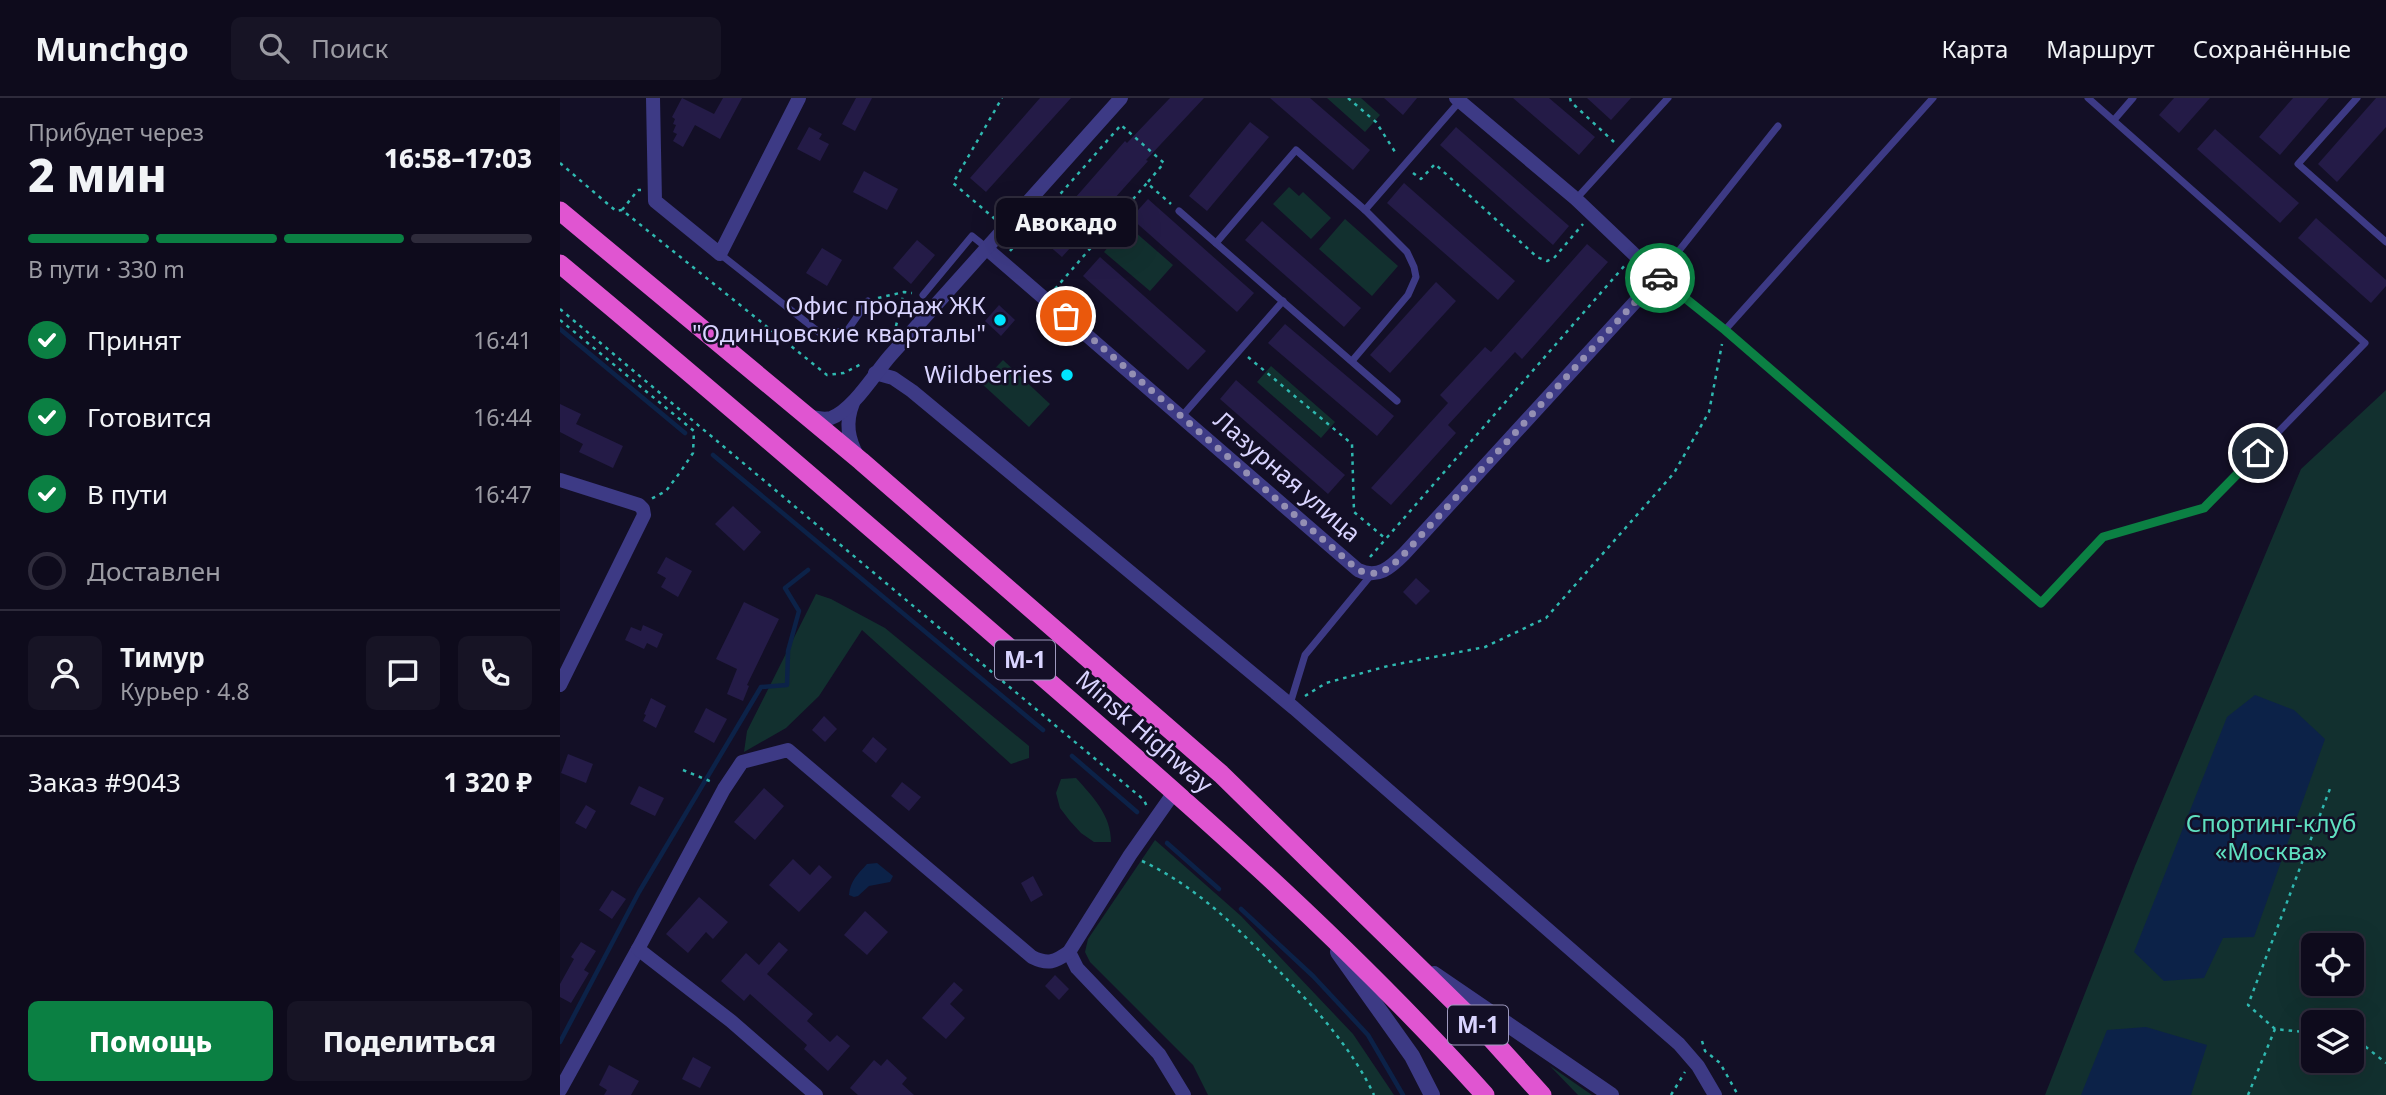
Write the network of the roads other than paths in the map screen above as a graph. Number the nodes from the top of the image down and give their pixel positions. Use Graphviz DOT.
graph roads {
  1 [pos="653,98"];
  2 [pos="799,98"];
  3 [pos="1121,98"];
  4 [pos="1668,98"];
  5 [pos="1933,98"];
  6 [pos="2088,98"];
  7 [pos="2133,98"];
  8 [pos="2357,98"];
  9 [pos="1458,100"];
  10 [pos="2114,120"];
  11 [pos="1778,126"];
  12 [pos="1576,199"];
  13 [pos="1365,210"];
  14 [pos="560,211"];
  15 [pos="1179,211"];
  16 [pos="2386,242"];
  17 [pos="1216,243"];
  18 [pos="987,248"];
  19 [pos="720,254"];
  20 [pos="560,264"];
  21 [pos="1658,277"];
  22 [pos="923,295"];
  23 [pos="868,301"];
  24 [pos="1283,301"];
  25 [pos="1725,330"];
  26 [pos="1352,361"];
  27 [pos="875,373"];
  28 [pos="855,399"];
  29 [pos="1397,401"];
  30 [pos="807,416"];
  31 [pos="1181,416"];
  32 [pos="861,461"];
  33 [pos="560,480"];
  34 [pos="1365,572"];
  35 [pos="560,685"];
  36 [pos="1290,705"];
  37 [pos="1175,791"];
  38 [pos="1314,919"];
  39 [pos="638,949"];
  40 [pos="1069,952"];
  41 [pos="1410,957"];
  42 [pos="560,1090"];
  43 [pos="817,1095"];
  44 [pos="1184,1095"];
  45 [pos="1432,1095"];
  46 [pos="1485,1095"];
  47 [pos="1542,1095"];
  48 [pos="1611,1095"];
  49 [pos="1715,1095"];
  1 -- 19 [label="street"];
  2 -- 19 [label="street"];
  3 -- 18 [label="street"];
  4 -- 12 [label="lane"];
  5 -- 25 [label="lane"];
  6 -- 10 [label="lane"];
  7 -- 10 [label="lane"];
  8 -- 16 [label="lane"];
  9 -- 12 [label="street"];
  9 -- 13 [label="lane"];
  10 -- 25 [label="lane"];
  11 -- 21 [label="lane"];
  12 -- 21 [label="street"];
  13 -- 17 [label="lane"];
  13 -- 26 [label="lane"];
  14 -- 30 [label="highway, Minsk Highway / М-1"];
  15 -- 17 [label="lane"];
  17 -- 24 [label="lane"];
  18 -- 22 [label="lane"];
  18 -- 27 [label="street"];
  18 -- 31 [label="street, Лазурная улица"];
  19 -- 23 [label="lane"];
  20 -- 37 [label="highway, Minsk Highway / М-1"];
  21 -- 25 [label="lane"];
  21 -- 34 [label="street, Лазурная улица"];
  24 -- 26 [label="lane"];
  24 -- 31 [label="lane"];
  26 -- 29 [label="lane"];
  27 -- 28 [label="street"];
  27 -- 36 [label="street"];
  28 -- 30 [label="street"];
  28 -- 32 [label="street"];
  30 -- 32 [label="highway, Minsk Highway / М-1"];
  31 -- 34 [label="street, Лазурная улица"];
  32 -- 41 [label="highway, Minsk Highway / М-1"];
  33 -- 35 [label="street"];
  34 -- 36 [label="lane"];
  36 -- 49 [label="street"];
  37 -- 38 [label="highway, Minsk Highway / М-1"];
  37 -- 40 [label="street"];
  38 -- 45 [label="street"];
  38 -- 46 [label="highway, Minsk Highway / М-1"];
  39 -- 40 [label="street"];
  39 -- 42 [label="street"];
  39 -- 43 [label="street"];
  40 -- 44 [label="street"];
  41 -- 47 [label="highway, Minsk Highway / М-1"];
  41 -- 48 [label="street"];
}
